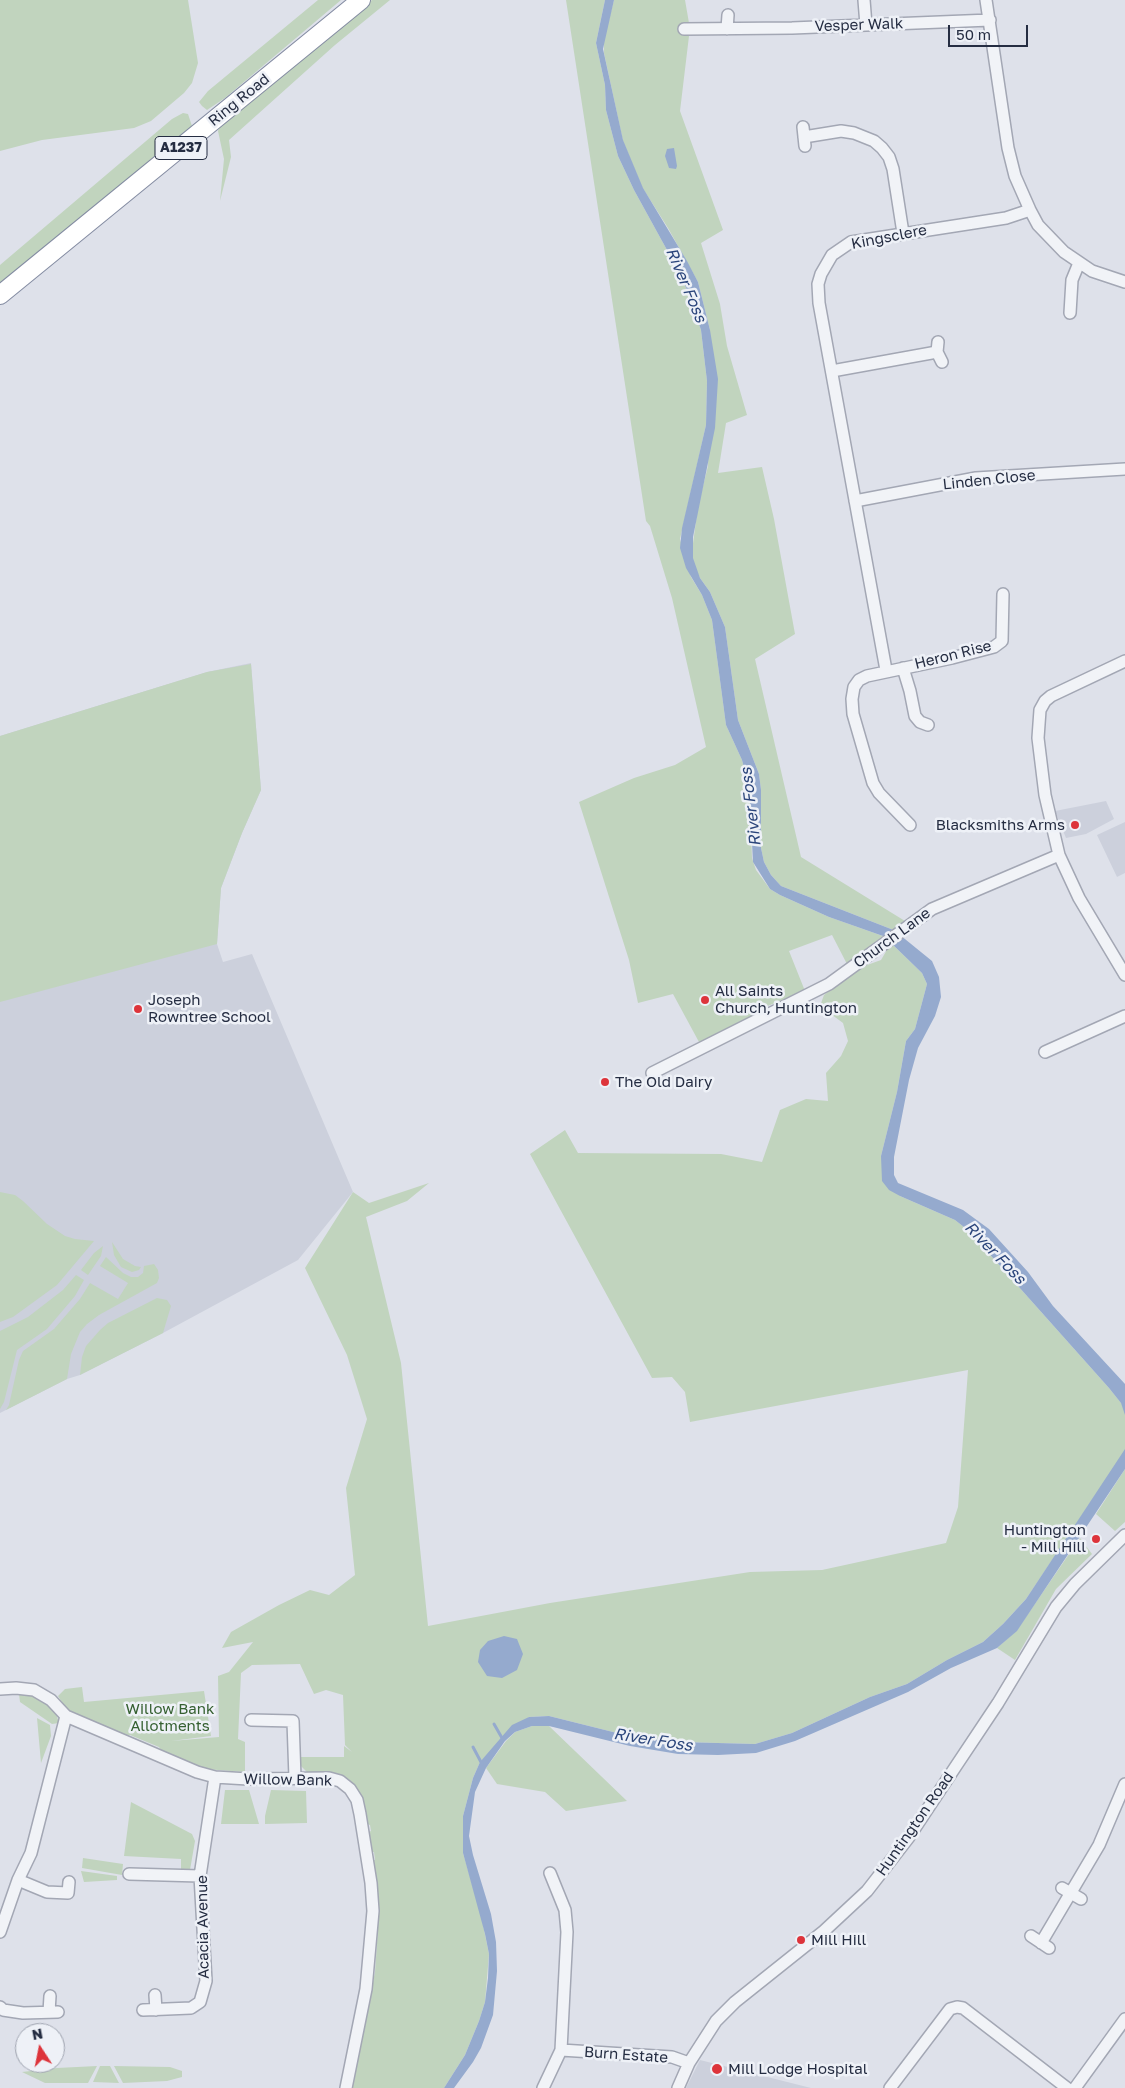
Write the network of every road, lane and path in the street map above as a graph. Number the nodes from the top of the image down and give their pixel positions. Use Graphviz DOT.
graph roads {
  1 [pos="361,0"];
  2 [pos="864,0"];
  3 [pos="986,0"];
  4 [pos="728,15"];
  5 [pos="990,20"];
  6 [pos="866,25"];
  7 [pos="684,29"];
  8 [pos="727,29"];
  9 [pos="804,137"];
  10 [pos="1030,210"];
  11 [pos="903,233"];
  12 [pos="1079,263"];
  13 [pos="1125,282"];
  14 [pos="0,295"];
  15 [pos="1070,316"];
  16 [pos="939,352"];
  17 [pos="832,371"];
  18 [pos="1125,469"];
  19 [pos="855,501"];
  20 [pos="1003,594"];
  21 [pos="1125,660"];
  22 [pos="903,668"];
  23 [pos="886,670"];
  24 [pos="928,725"];
  25 [pos="910,825"];
  26 [pos="1059,855"];
  27 [pos="1125,975"];
  28 [pos="1125,1016"];
  29 [pos="1045,1052"];
  30 [pos="652,1073"];
  31 [pos="1125,1534"];
  32 [pos="0,1689"];
  33 [pos="66,1716"];
  34 [pos="251,1720"];
  35 [pos="215,1777"];
  36 [pos="295,1778"];
  37 [pos="1124,1788"];
  38 [pos="550,1873"];
  39 [pos="129,1874"];
  40 [pos="200,1876"];
  41 [pos="18,1880"];
  42 [pos="69,1882"];
  43 [pos="0,1932"];
  44 [pos="1031,1936"];
  45 [pos="155,1995"];
  46 [pos="50,1996"];
  47 [pos="0,2007"];
  48 [pos="143,2010"];
  49 [pos="156,2010"];
  50 [pos="1125,2019"];
  51 [pos="561,2050"];
  52 [pos="689,2063"];
  53 [pos="346,2088"];
  54 [pos="543,2088"];
  55 [pos="678,2088"];
  56 [pos="890,2088"];
  57 [pos="1067,2088"];
  58 [pos="1075,2088"];
  1 -- 14 [label="highway, Ring Road / A1237"];
  2 -- 6 [label="street"];
  3 -- 5 [label="street"];
  4 -- 8 [label="street"];
  5 -- 6 [label="street, Vesper Walk"];
  5 -- 10 [label="street"];
  6 -- 8 [label="street, Vesper Walk"];
  7 -- 8 [label="street, Vesper Walk"];
  9 -- 11 [label="street"];
  10 -- 11 [label="street, Kingsclere"];
  10 -- 12 [label="street"];
  11 -- 17 [label="street, Kingsclere"];
  12 -- 13 [label="street"];
  12 -- 15 [label="street"];
  16 -- 17 [label="street"];
  17 -- 19 [label="street, Kingsclere"];
  18 -- 19 [label="street, Linden Close"];
  19 -- 23 [label="street"];
  20 -- 22 [label="street, Heron Rise"];
  21 -- 26 [label="street"];
  22 -- 23 [label="street, Heron Rise"];
  22 -- 24 [label="street"];
  23 -- 25 [label="street, Heron Rise"];
  26 -- 27 [label="street"];
  26 -- 30 [label="street, Church Lane"];
  28 -- 29 [label="street"];
  31 -- 52 [label="street, Huntington Road"];
  32 -- 33 [label="street, Willow Bank"];
  33 -- 35 [label="street, Willow Bank"];
  33 -- 41 [label="street"];
  34 -- 36 [label="street"];
  35 -- 36 [label="street, Willow Bank"];
  35 -- 40 [label="street, Acacia Avenue"];
  36 -- 53 [label="street, Willow Bank"];
  37 -- 44 [label="street"];
  38 -- 51 [label="street, Burn Estate"];
  39 -- 40 [label="street"];
  40 -- 49 [label="street, Acacia Avenue"];
  41 -- 42 [label="street"];
  41 -- 43 [label="street"];
  45 -- 49 [label="street"];
  46 -- 47 [label="street"];
  48 -- 49 [label="street, Acacia Avenue"];
  50 -- 58 [label="street"];
  51 -- 52 [label="street, Burn Estate"];
  51 -- 54 [label="street, Burn Estate"];
  52 -- 55 [label="street, Huntington Road"];
  56 -- 57 [label="street"];
}
